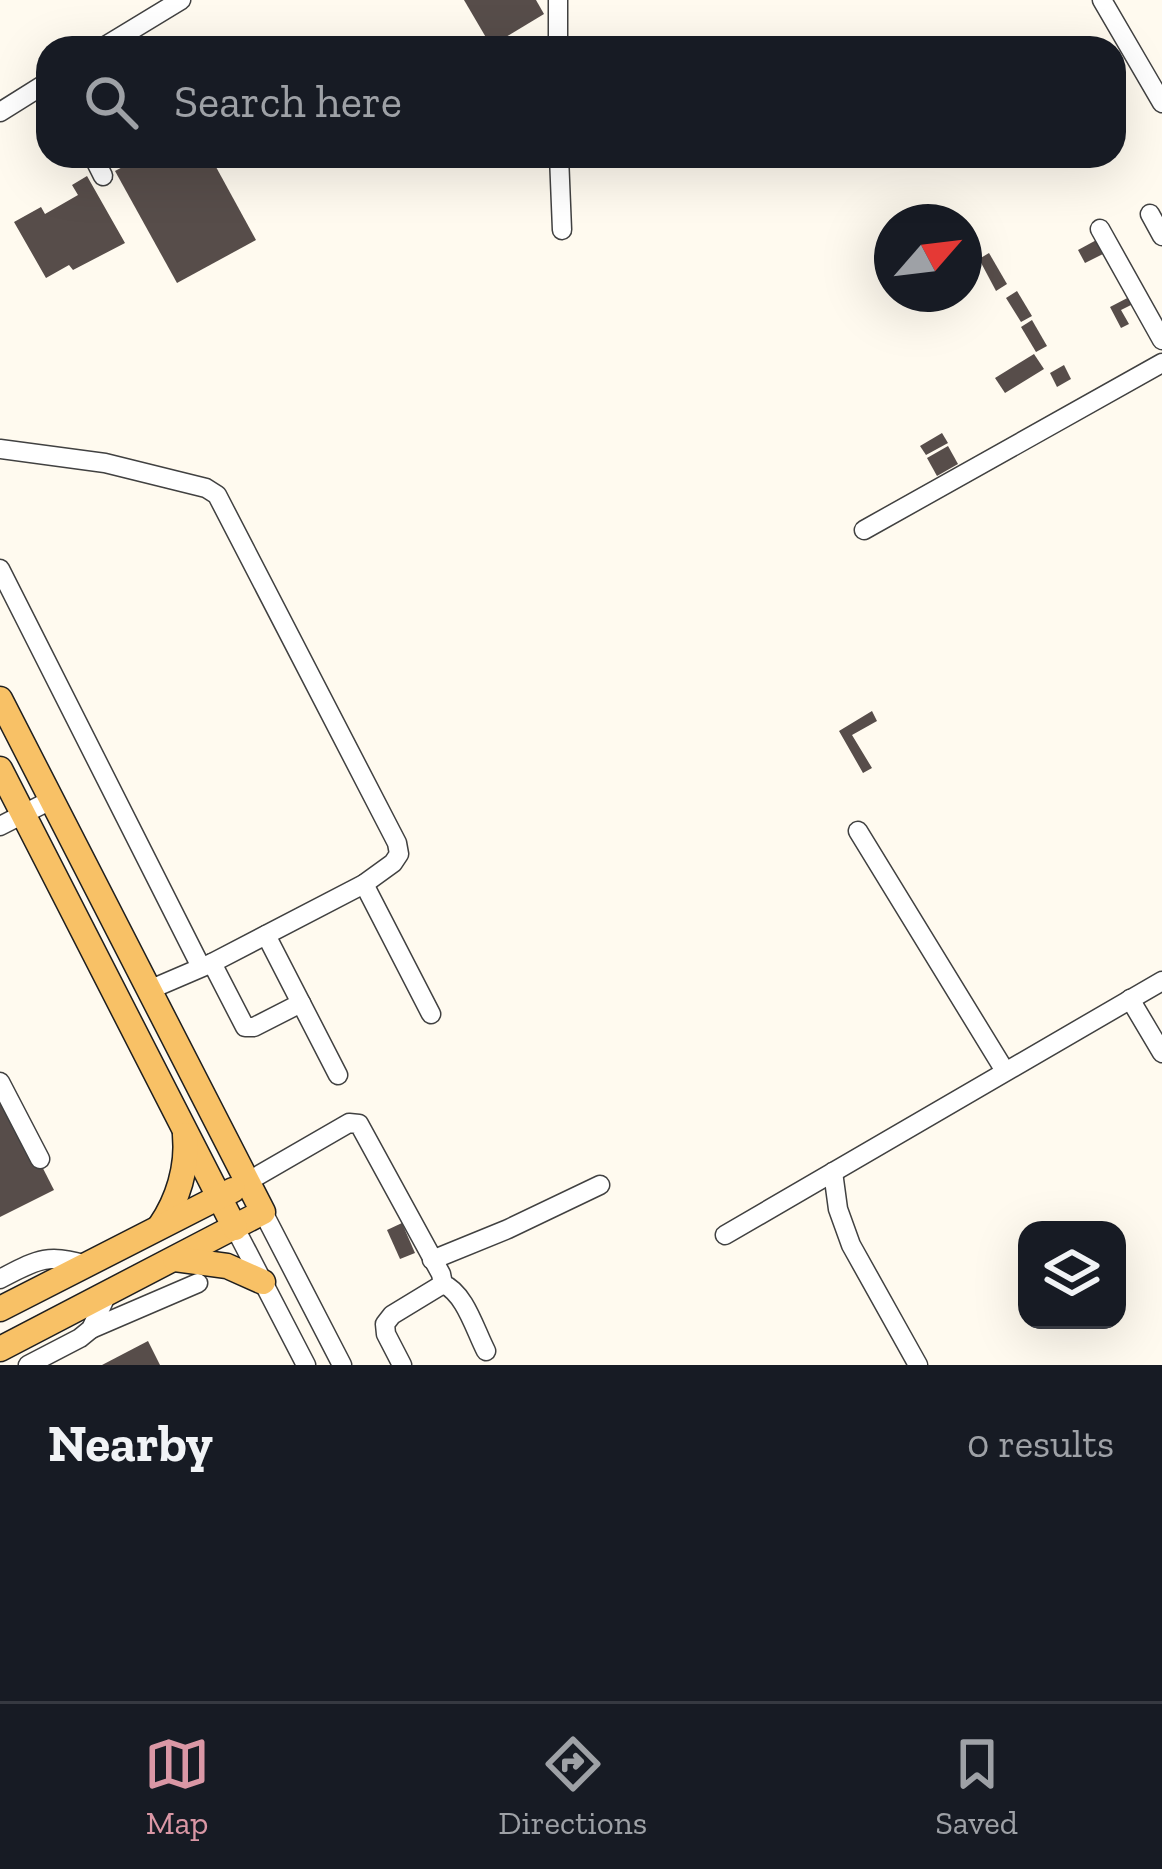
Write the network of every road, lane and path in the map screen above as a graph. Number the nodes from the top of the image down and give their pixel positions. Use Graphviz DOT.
graph roads {
  1 [pos="181,0"];
  2 [pos="558,0"];
  3 [pos="1102,0"];
  4 [pos="122,36"];
  5 [pos="557,36"];
  6 [pos="1123,36"];
  7 [pos="1126,41"];
  8 [pos="36,90"];
  9 [pos="1162,103"];
  10 [pos="0,112"];
  11 [pos="99,168"];
  12 [pos="559,168"];
  13 [pos="103,176"];
  14 [pos="1150,214"];
  15 [pos="562,230"];
  16 [pos="1100,230"];
  17 [pos="1162,236"];
  18 [pos="1162,340"];
  19 [pos="1162,363"];
  20 [pos="0,449"];
  21 [pos="864,530"];
  22 [pos="0,569"];
  23 [pos="0,699"];
  24 [pos="0,769"];
  25 [pos="51,800"];
  26 [pos="6,822"];
  27 [pos="858,831"];
  28 [pos="364,884"];
  29 [pos="266,934"];
  30 [pos="206,965"];
  31 [pos="1162,981"];
  32 [pos="149,990"];
  33 [pos="1130,999"];
  34 [pos="301,1003"];
  35 [pos="430,1014"];
  36 [pos="1162,1054"];
  37 [pos="1005,1071"];
  38 [pos="338,1075"];
  39 [pos="0,1082"];
  40 [pos="184,1129"];
  41 [pos="40,1159"];
  42 [pos="833,1172"];
  43 [pos="248,1182"];
  44 [pos="599,1185"];
  45 [pos="219,1197"];
  46 [pos="263,1212"];
  47 [pos="159,1228"];
  48 [pos="235,1228"];
  49 [pos="725,1235"];
  50 [pos="175,1259"];
  51 [pos="432,1260"];
  52 [pos="86,1265"];
  53 [pos="3,1271"];
  54 [pos="263,1282"];
  55 [pos="198,1283"];
  56 [pos="443,1284"];
  57 [pos="107,1294"];
  58 [pos="0,1310"];
  59 [pos="91,1329"];
  60 [pos="0,1349"];
  61 [pos="486,1351"];
  62 [pos="28,1365"];
  63 [pos="306,1365"];
  64 [pos="342,1365"];
  65 [pos="402,1365"];
  66 [pos="918,1365"];
  1 -- 4 [label="street"];
  2 -- 5 [label="street"];
  3 -- 6 [label="street"];
  7 -- 9 [label="street"];
  8 -- 10 [label="street"];
  11 -- 13 [label="street"];
  12 -- 15 [label="street"];
  14 -- 17 [label="street"];
  16 -- 18 [label="street"];
  19 -- 21 [label="street"];
  20 -- 28 [label="street"];
  22 -- 30 [label="street"];
  23 -- 25 [label="main road"];
  24 -- 26 [label="main road"];
  25 -- 26 [label="street"];
  25 -- 32 [label="main road"];
  26 -- 40 [label="main road"];
  27 -- 37 [label="street"];
  28 -- 29 [label="street"];
  28 -- 35 [label="street"];
  29 -- 30 [label="street"];
  29 -- 34 [label="street"];
  30 -- 32 [label="street"];
  30 -- 34 [label="street"];
  31 -- 33 [label="street"];
  32 -- 43 [label="main road"];
  33 -- 36 [label="street"];
  33 -- 37 [label="street"];
  34 -- 38 [label="street"];
  37 -- 42 [label="street"];
  39 -- 41 [label="street"];
  40 -- 45 [label="main road"];
  40 -- 47 [label="main road"];
  42 -- 49 [label="street"];
  42 -- 66 [label="street"];
  43 -- 45 [label="main road"];
  43 -- 46 [label="main road"];
  43 -- 51 [label="street"];
  44 -- 51 [label="street"];
  45 -- 47 [label="main road"];
  45 -- 48 [label="main road"];
  46 -- 48 [label="main road"];
  46 -- 64 [label="street"];
  47 -- 52 [label="main road"];
  48 -- 50 [label="main road"];
  48 -- 54 [label="street"];
  50 -- 54 [label="main road"];
  50 -- 57 [label="main road"];
  51 -- 56 [label="street"];
  52 -- 53 [label="street"];
  52 -- 58 [label="main road"];
  54 -- 63 [label="street"];
  55 -- 59 [label="street"];
  56 -- 61 [label="street"];
  56 -- 65 [label="street"];
  57 -- 59 [label="street"];
  57 -- 60 [label="main road"];
  59 -- 62 [label="street"];
}
